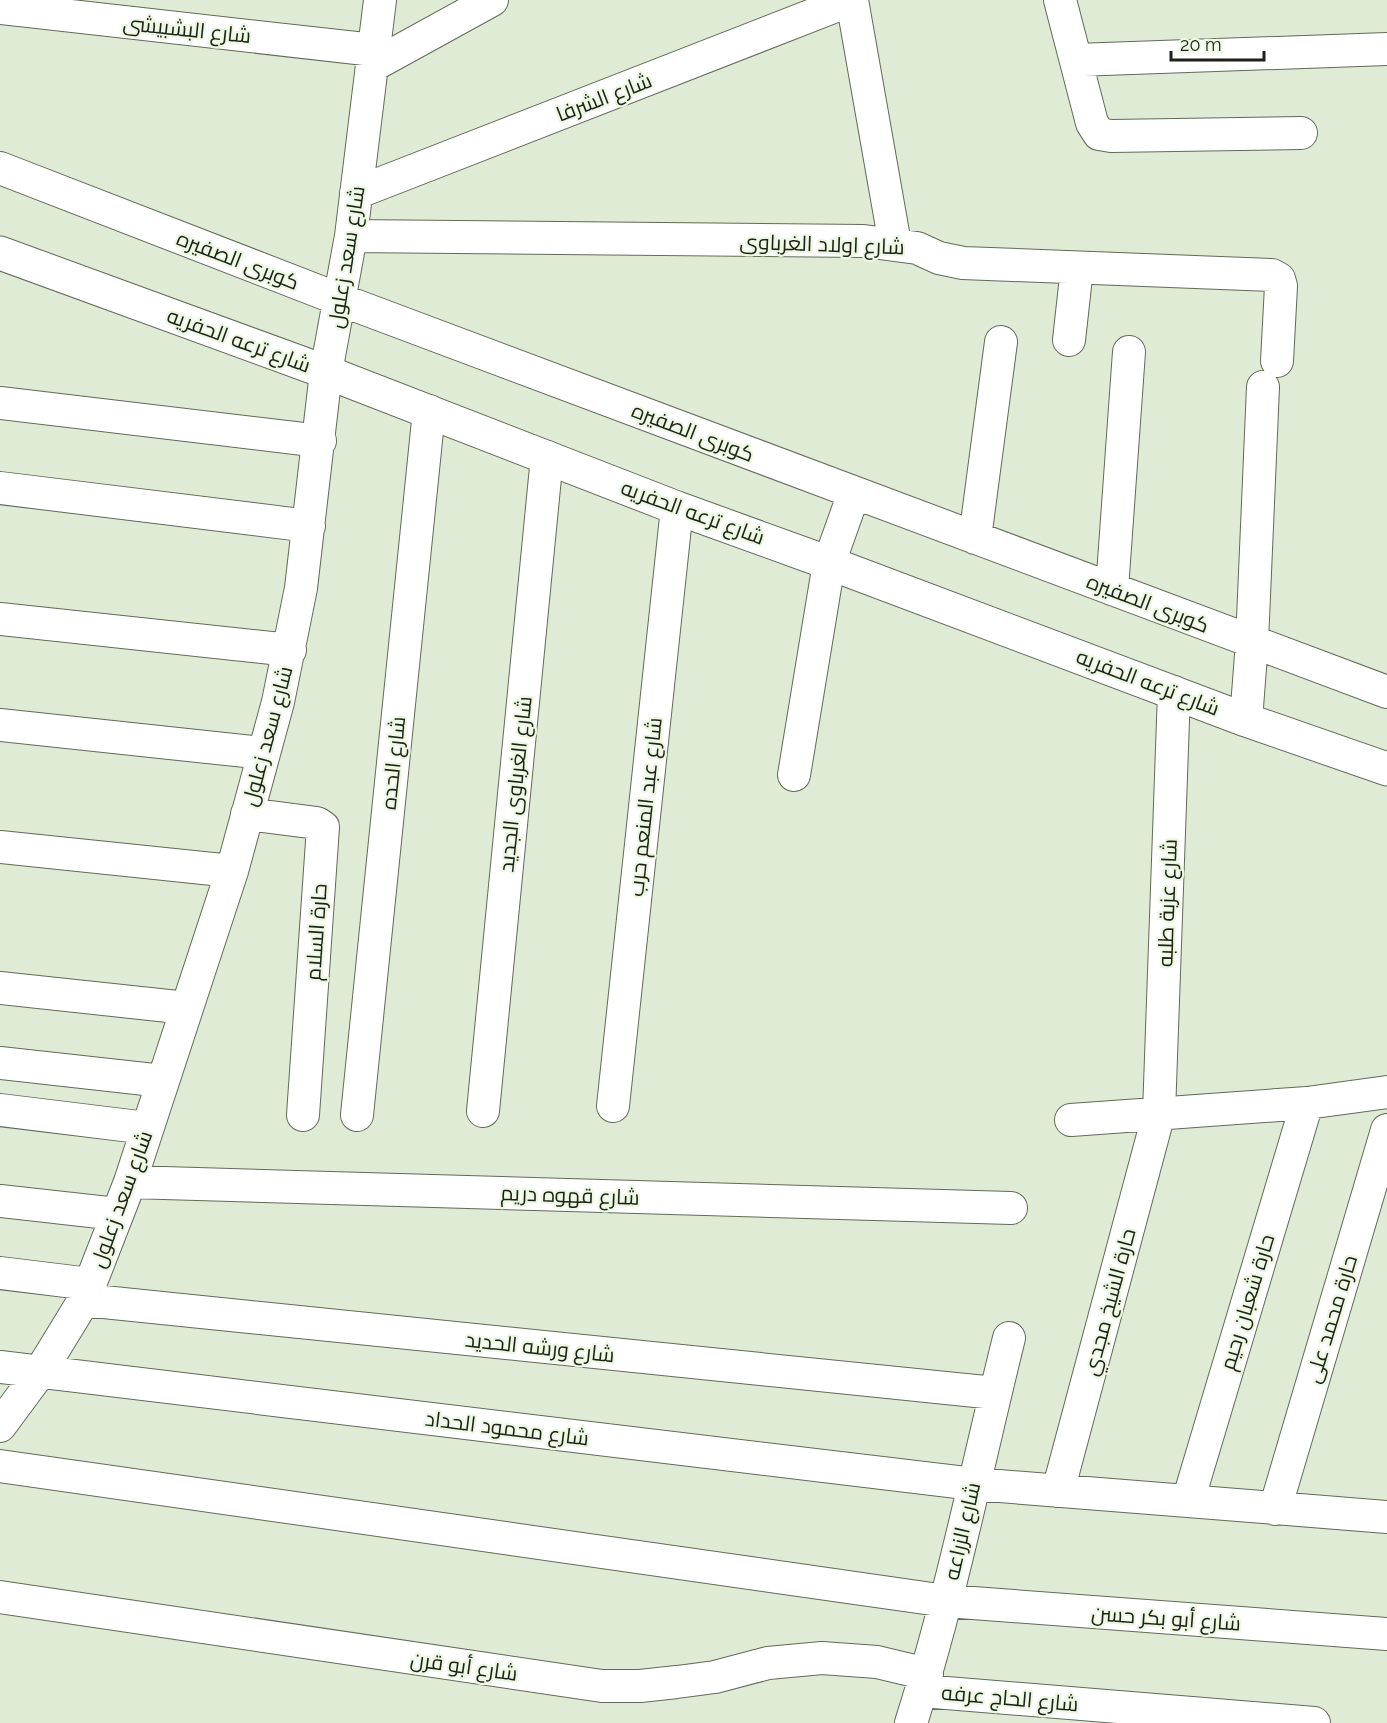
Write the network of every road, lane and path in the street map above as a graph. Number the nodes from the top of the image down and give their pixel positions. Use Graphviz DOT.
graph roads {
  1 [pos="380,0"];
  2 [pos="492,0"];
  3 [pos="852,0"];
  4 [pos="1060,0"];
  5 [pos="0,8"];
  6 [pos="1387,49"];
  7 [pos="373,58"];
  8 [pos="1076,60"];
  9 [pos="1300,133"];
  10 [pos="0,168"];
  11 [pos="356,193"];
  12 [pos="351,236"];
  13 [pos="895,244"];
  14 [pos="0,253"];
  15 [pos="1077,268"];
  16 [pos="341,300"];
  17 [pos="1069,340"];
  18 [pos="1001,342"];
  19 [pos="1129,352"];
  20 [pos="326,372"];
  21 [pos="0,403"];
  22 [pos="429,411"];
  23 [pos="320,441"];
  24 [pos="548,457"];
  25 [pos="0,488"];
  26 [pos="854,493"];
  27 [pos="677,508"];
  28 [pos="309,526"];
  29 [pos="975,538"];
  30 [pos="829,563"];
  31 [pos="1112,589"];
  32 [pos="0,619"];
  33 [pos="1252,642"];
  34 [pos="290,650"];
  35 [pos="1174,692"];
  36 [pos="1387,693"];
  37 [pos="1246,720"];
  38 [pos="0,725"];
  39 [pos="263,753"];
  40 [pos="1387,769"];
  41 [pos="794,775"];
  42 [pos="247,814"];
  43 [pos="0,846"];
  44 [pos="232,871"];
  45 [pos="0,988"];
  46 [pos="187,1008"];
  47 [pos="0,1063"];
  48 [pos="163,1082"];
  49 [pos="1387,1092"];
  50 [pos="1307,1103"];
  51 [pos="613,1106"];
  52 [pos="0,1110"];
  53 [pos="483,1111"];
  54 [pos="1159,1113"];
  55 [pos="303,1115"];
  56 [pos="357,1115"];
  57 [pos="1071,1120"];
  58 [pos="147,1128"];
  59 [pos="1387,1130"];
  60 [pos="129,1182"];
  61 [pos="0,1201"];
  62 [pos="1011,1208"];
  63 [pos="117,1214"];
  64 [pos="0,1273"];
  65 [pos="87,1292"];
  66 [pos="1009,1338"];
  67 [pos="0,1367"];
  68 [pos="40,1372"];
  69 [pos="995,1393"];
  70 [pos="0,1426"];
  71 [pos="0,1466"];
  72 [pos="974,1484"];
  73 [pos="1058,1491"];
  74 [pos="1188,1502"];
  75 [pos="1275,1509"];
  76 [pos="1387,1517"];
  77 [pos="0,1597"];
  78 [pos="946,1601"];
  79 [pos="1387,1634"];
  80 [pos="924,1682"];
  81 [pos="911,1723"];
  82 [pos="1314,1723"];
  1 -- 7 [label="street, شارع سعد زعلول"];
  2 -- 7 [label="street"];
  3 -- 11 [label="street, شارع الشرفا"];
  3 -- 13 [label="street"];
  4 -- 8 [label="street"];
  5 -- 7 [label="street, شارع البشبيشى"];
  6 -- 8 [label="street"];
  7 -- 11 [label="street, شارع سعد زعلول"];
  8 -- 9 [label="street"];
  10 -- 16 [label="street, كوبرى الصفيره"];
  11 -- 12 [label="street, شارع سعد زعلول"];
  12 -- 13 [label="street, شارع اولاد الغرباوى"];
  12 -- 16 [label="street, شارع سعد زعلول"];
  13 -- 15 [label="street, شارع اولاد الغرباوى"];
  14 -- 20 [label="street, شارع ترعه الحفريه"];
  15 -- 17 [label="street"];
  15 -- 33 [label="street, شارع اولاد الغرباوى"];
  16 -- 20 [label="street, شارع سعد زعلول"];
  16 -- 26 [label="street, كوبرى الصفيره"];
  18 -- 29 [label="street"];
  19 -- 31 [label="street"];
  20 -- 22 [label="street, شارع ترعه الحفريه"];
  20 -- 23 [label="street, شارع سعد زعلول"];
  21 -- 23 [label="street"];
  22 -- 24 [label="street, شارع ترعه الحفريه"];
  22 -- 56 [label="street, شارع الحده"];
  23 -- 28 [label="street, شارع سعد زعلول"];
  24 -- 27 [label="street, شارع ترعه الحفريه"];
  24 -- 53 [label="street, شارع الغرباوى الجديد"];
  25 -- 28 [label="street"];
  26 -- 29 [label="street, كوبرى الصفيره"];
  26 -- 30 [label="street"];
  27 -- 30 [label="street, شارع ترعه الحفريه"];
  27 -- 51 [label="street, شارع عبد المنعم حرب"];
  28 -- 34 [label="street, شارع سعد زعلول"];
  29 -- 31 [label="street, كوبرى الصفيره"];
  30 -- 35 [label="street, شارع ترعه الحفريه"];
  30 -- 41 [label="street"];
  31 -- 33 [label="street, كوبرى الصفيره"];
  32 -- 34 [label="street"];
  33 -- 36 [label="street, كوبرى الصفيره"];
  33 -- 37 [label="street, شارع اولاد الغرباوى"];
  34 -- 39 [label="street, شارع سعد زعلول"];
  35 -- 37 [label="street, شارع ترعه الحفريه"];
  35 -- 54 [label="street, شارع عزبة طلبه"];
  37 -- 40 [label="street, شارع ترعه الحفريه"];
  38 -- 39 [label="street"];
  39 -- 42 [label="street, شارع سعد زعلول"];
  42 -- 44 [label="street, شارع سعد زعلول"];
  42 -- 55 [label="street, حارة السلام"];
  43 -- 44 [label="street"];
  44 -- 46 [label="street, شارع سعد زعلول"];
  45 -- 46 [label="street"];
  46 -- 48 [label="street, شارع سعد زعلول"];
  47 -- 48 [label="street"];
  48 -- 58 [label="street, شارع سعد زعلول"];
  49 -- 50 [label="street"];
  50 -- 54 [label="street"];
  50 -- 74 [label="street, حارة شعبان رحيم"];
  52 -- 58 [label="street"];
  54 -- 57 [label="street"];
  54 -- 73 [label="street, حارة الشيخ مجدي"];
  58 -- 60 [label="street, شارع سعد زعلول"];
  59 -- 75 [label="street, حارة محمد على"];
  60 -- 62 [label="street, شارع قهوه دريم"];
  60 -- 63 [label="street, شارع سعد زعلول"];
  61 -- 63 [label="street"];
  63 -- 65 [label="street, شارع سعد زعلول"];
  64 -- 65 [label="street, شارع ورشه الحديد"];
  65 -- 68 [label="street, شارع سعد زعلول"];
  65 -- 69 [label="street, شارع ورشه الحديد"];
  66 -- 69 [label="street, شارع الزراعه"];
  67 -- 68 [label="street, شارع محمود الحداد"];
  68 -- 70 [label="street, شارع سعد زعلول"];
  68 -- 72 [label="street, شارع محمود الحداد"];
  69 -- 72 [label="street, شارع الزراعه"];
  71 -- 78 [label="street, شارع أبو بكر حسن"];
  72 -- 73 [label="street, شارع محمود الحداد"];
  72 -- 78 [label="street, شارع الزراعه"];
  73 -- 74 [label="street, شارع محمود الحداد"];
  74 -- 75 [label="street, شارع محمود الحداد"];
  75 -- 76 [label="street, شارع محمود الحداد"];
  77 -- 80 [label="street, شارع أبو قرن"];
  78 -- 79 [label="street, شارع أبو بكر حسن"];
  78 -- 80 [label="street, شارع الزراعه"];
  80 -- 81 [label="street, شارع الزراعه"];
  80 -- 82 [label="street, شارع الحاج عرفه"];
}
